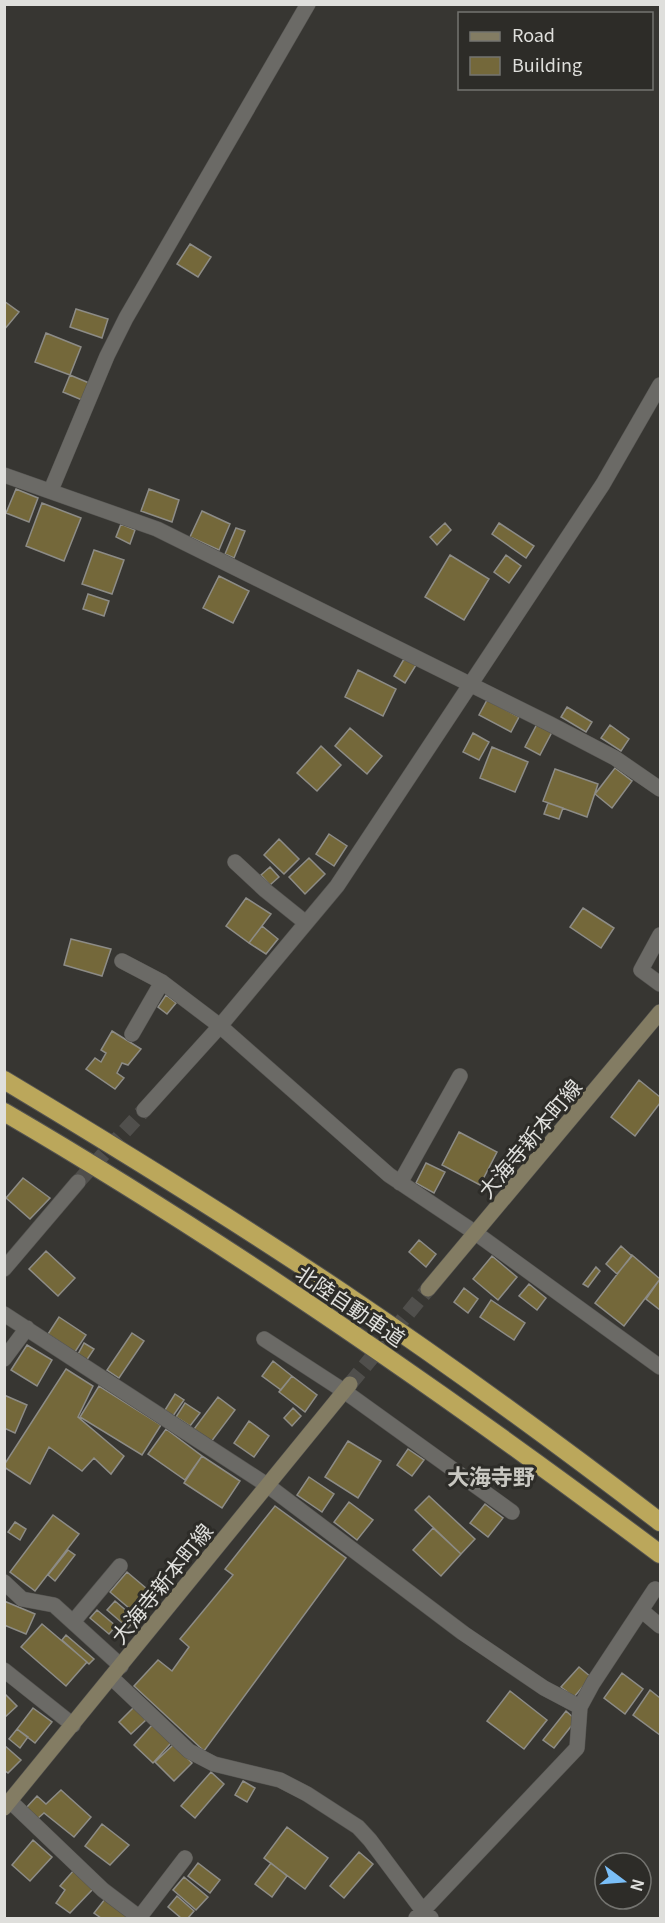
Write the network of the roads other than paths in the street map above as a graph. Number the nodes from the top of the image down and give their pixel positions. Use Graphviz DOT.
graph roads {
  1 [pos="308,4"];
  2 [pos="660,385"];
  3 [pos="6,480"];
  4 [pos="51,490"];
  5 [pos="470,685"];
  6 [pos="660,789"];
  7 [pos="235,862"];
  8 [pos="306,923"];
  9 [pos="660,935"];
  10 [pos="122,961"];
  11 [pos="162,982"];
  12 [pos="660,984"];
  13 [pos="660,1012"];
  14 [pos="220,1026"];
  15 [pos="132,1034"];
  16 [pos="460,1076"];
  17 [pos="4,1080"];
  18 [pos="144,1110"];
  19 [pos="4,1112"];
  20 [pos="78,1182"];
  21 [pos="400,1183"];
  22 [pos="477,1233"];
  23 [pos="4,1269"];
  24 [pos="428,1289"];
  25 [pos="4,1314"];
  26 [pos="27,1329"];
  27 [pos="264,1339"];
  28 [pos="4,1359"];
  29 [pos="660,1367"];
  30 [pos="347,1387"];
  31 [pos="267,1485"];
  32 [pos="512,1512"];
  33 [pos="660,1522"];
  34 [pos="660,1554"];
  35 [pos="120,1566"];
  36 [pos="4,1582"];
  37 [pos="655,1589"];
  38 [pos="641,1610"];
  39 [pos="73,1622"];
  40 [pos="660,1626"];
  41 [pos="4,1670"];
  42 [pos="116,1672"];
  43 [pos="580,1707"];
  44 [pos="73,1725"];
  45 [pos="7,1805"];
  46 [pos="185,1858"];
  47 [pos="423,1916"];
  48 [pos="140,1918"];
  1 -- 4 [label="street"];
  2 -- 5 [label="street"];
  3 -- 4 [label="street"];
  4 -- 5 [label="street"];
  5 -- 6 [label="street"];
  5 -- 8 [label="street"];
  7 -- 8 [label="street"];
  8 -- 14 [label="street"];
  9 -- 12 [label="street"];
  10 -- 11 [label="street"];
  11 -- 14 [label="street"];
  11 -- 15 [label="street"];
  13 -- 22 [label="main road, 大海寺新本町線"];
  14 -- 18 [label="street"];
  14 -- 21 [label="street"];
  16 -- 21 [label="street"];
  17 -- 33 [label="highway, 北陸自動車道"];
  19 -- 34 [label="highway, 北陸自動車道"];
  20 -- 23 [label="street"];
  21 -- 22 [label="street"];
  22 -- 24 [label="main road, 大海寺新本町線"];
  22 -- 29 [label="street"];
  25 -- 26 [label="street"];
  26 -- 28 [label="street"];
  26 -- 31 [label="street"];
  27 -- 30 [label="street"];
  30 -- 31 [label="main road, 大海寺新本町線"];
  30 -- 32 [label="street"];
  31 -- 42 [label="main road, 大海寺新本町線"];
  31 -- 43 [label="street"];
  35 -- 39 [label="street"];
  36 -- 39 [label="street"];
  37 -- 38 [label="street"];
  38 -- 40 [label="street"];
  38 -- 43 [label="street"];
  39 -- 42 [label="street"];
  41 -- 44 [label="street"];
  42 -- 44 [label="main road, 大海寺新本町線"];
  42 -- 47 [label="street"];
  43 -- 47 [label="street"];
  44 -- 45 [label="main road, 大海寺新本町線"];
  45 -- 48 [label="street"];
  46 -- 48 [label="street"];
}
